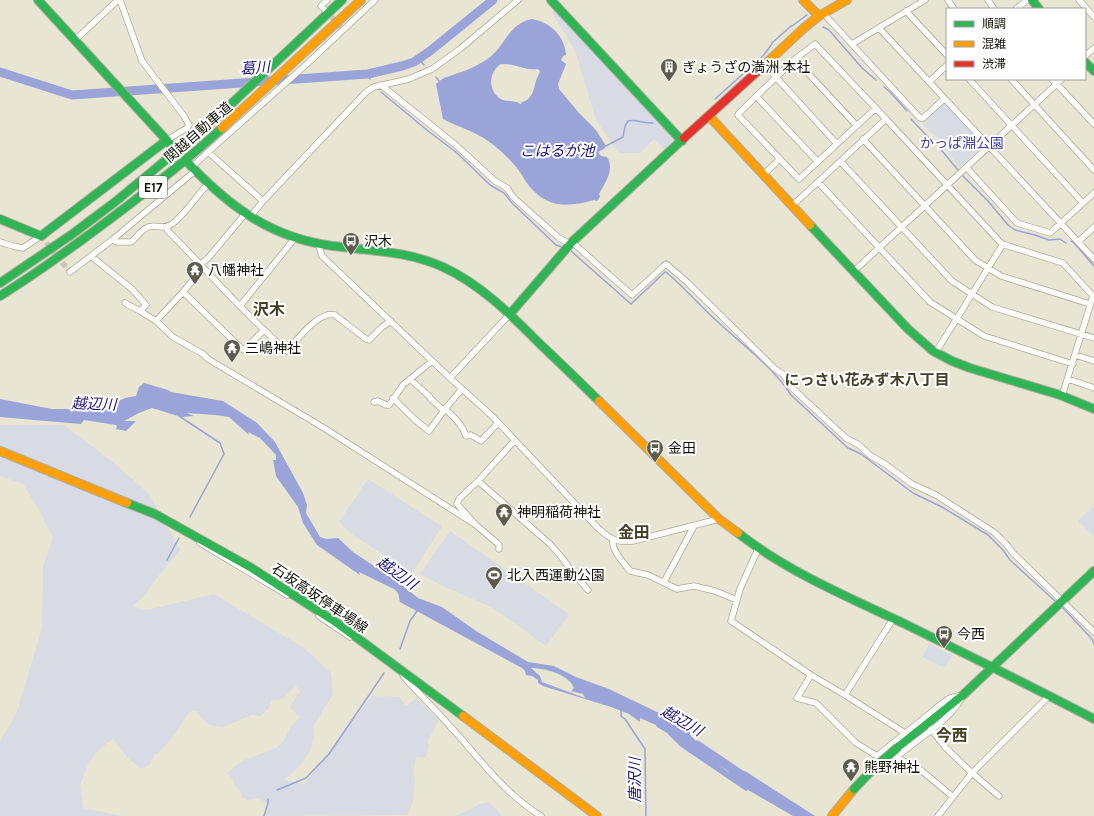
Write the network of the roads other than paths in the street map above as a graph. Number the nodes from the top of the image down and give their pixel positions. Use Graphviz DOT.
graph roads {
  1 [pos="38,0"];
  2 [pos="119,0"];
  3 [pos="327,0"];
  4 [pos="342,0"];
  5 [pos="361,0"];
  6 [pos="375,0"];
  7 [pos="518,0"];
  8 [pos="551,0"];
  9 [pos="803,0"];
  10 [pos="847,0"];
  11 [pos="925,0"];
  12 [pos="1027,0"];
  13 [pos="1032,0"];
  14 [pos="1080,0"];
  15 [pos="1017,8"];
  16 [pos="1038,8"];
  17 [pos="324,9"];
  18 [pos="906,11"];
  19 [pos="821,15"];
  20 [pos="1094,17"];
  21 [pos="879,28"];
  22 [pos="75,40"];
  23 [pos="852,44"];
  24 [pos="1094,48"];
  25 [pos="946,55"];
  26 [pos="1086,55"];
  27 [pos="795,59"];
  28 [pos="1086,63"];
  29 [pos="764,64"];
  30 [pos="946,66"];
  31 [pos="1094,71"];
  32 [pos="776,78"];
  33 [pos="970,80"];
  34 [pos="1012,80"];
  35 [pos="1053,80"];
  36 [pos="1061,80"];
  37 [pos="929,82"];
  38 [pos="1056,84"];
  39 [pos="382,85"];
  40 [pos="756,96"];
  41 [pos="944,99"];
  42 [pos="1034,105"];
  43 [pos="876,108"];
  44 [pos="709,116"];
  45 [pos="886,118"];
  46 [pos="1094,124"];
  47 [pos="1012,125"];
  48 [pos="857,126"];
  49 [pos="863,139"];
  50 [pos="682,141"];
  51 [pos="169,143"];
  52 [pos="837,144"];
  53 [pos="989,146"];
  54 [pos="208,152"];
  55 [pos="780,159"];
  56 [pos="840,161"];
  57 [pos="818,162"];
  58 [pos="192,167"];
  59 [pos="966,167"];
  60 [pos="1094,170"];
  61 [pos="764,174"];
  62 [pos="818,182"];
  63 [pos="208,184"];
  64 [pos="947,184"];
  65 [pos="1094,193"];
  66 [pos="263,201"];
  67 [pos="1083,203"];
  68 [pos="793,205"];
  69 [pos="925,205"];
  70 [pos="247,216"];
  71 [pos="0,219"];
  72 [pos="1061,223"];
  73 [pos="902,226"];
  74 [pos="166,227"];
  75 [pos="1094,227"];
  76 [pos="40,236"];
  77 [pos="295,238"];
  78 [pos="112,240"];
  79 [pos="0,242"];
  80 [pos="1078,242"];
  81 [pos="318,243"];
  82 [pos="571,243"];
  83 [pos="1003,244"];
  84 [pos="880,247"];
  85 [pos="91,256"];
  86 [pos="1094,259"];
  87 [pos="201,266"];
  88 [pos="988,269"];
  89 [pos="854,271"];
  90 [pos="70,272"];
  91 [pos="0,283"];
  92 [pos="183,292"];
  93 [pos="972,294"];
  94 [pos="0,296"];
  95 [pos="125,303"];
  96 [pos="1090,304"];
  97 [pos="240,306"];
  98 [pos="140,311"];
  99 [pos="510,314"];
  100 [pos="956,318"];
  101 [pos="156,321"];
  102 [pos="391,321"];
  103 [pos="264,330"];
  104 [pos="1081,334"];
  105 [pos="1094,338"];
  106 [pos="936,352"];
  107 [pos="1075,355"];
  108 [pos="432,360"];
  109 [pos="1094,361"];
  110 [pos="1073,364"];
  111 [pos="450,378"];
  112 [pos="410,379"];
  113 [pos="1068,379"];
  114 [pos="1094,388"];
  115 [pos="462,389"];
  116 [pos="1062,396"];
  117 [pos="394,398"];
  118 [pos="374,402"];
  119 [pos="1094,409"];
  120 [pos="444,410"];
  121 [pos="498,423"];
  122 [pos="514,440"];
  123 [pos="0,451"];
  124 [pos="478,481"];
  125 [pos="720,520"];
  126 [pos="476,525"];
  127 [pos="694,526"];
  128 [pos="613,540"];
  129 [pos="499,549"];
  130 [pos="758,549"];
  131 [pos="1094,571"];
  132 [pos="664,582"];
  133 [pos="588,590"];
  134 [pos="737,600"];
  135 [pos="1063,601"];
  136 [pos="893,619"];
  137 [pos="1094,632"];
  138 [pos="992,666"];
  139 [pos="398,667"];
  140 [pos="811,675"];
  141 [pos="845,695"];
  142 [pos="962,695"];
  143 [pos="1049,696"];
  144 [pos="1094,720"];
  145 [pos="932,729"];
  146 [pos="905,733"];
  147 [pos="877,756"];
  148 [pos="896,757"];
  149 [pos="972,773"];
  150 [pos="999,796"];
  151 [pos="953,797"];
  152 [pos="541,816"];
  153 [pos="597,816"];
  154 [pos="832,816"];
  155 [pos="938,816"];
  1 -- 22 [label="main road"];
  2 -- 22 [label="street"];
  2 -- 51 [label="street"];
  3 -- 17 [label="street"];
  4 -- 91 [label="main road, 関越自動車道 / E17"];
  5 -- 94 [label="main road, 関越自動車道 / E17"];
  6 -- 54 [label="street"];
  7 -- 39 [label="street"];
  8 -- 50 [label="main road"];
  9 -- 19 [label="main road"];
  10 -- 19 [label="main road"];
  11 -- 18 [label="street"];
  12 -- 15 [label="street"];
  13 -- 16 [label="main road"];
  14 -- 20 [label="street"];
  18 -- 21 [label="street"];
  18 -- 25 [label="street"];
  19 -- 23 [label="street"];
  19 -- 29 [label="main road"];
  21 -- 23 [label="street"];
  21 -- 37 [label="street"];
  22 -- 51 [label="main road"];
  23 -- 41 [label="street"];
  24 -- 26 [label="street"];
  27 -- 32 [label="street"];
  27 -- 43 [label="street"];
  27 -- 48 [label="street"];
  28 -- 31 [label="main road"];
  29 -- 32 [label="street"];
  29 -- 44 [label="main road"];
  30 -- 37 [label="street"];
  32 -- 40 [label="street"];
  32 -- 52 [label="street"];
  33 -- 47 [label="street"];
  34 -- 42 [label="street"];
  35 -- 38 [label="street"];
  36 -- 38 [label="street"];
  37 -- 41 [label="street"];
  38 -- 42 [label="street"];
  38 -- 46 [label="street"];
  39 -- 66 [label="street"];
  39 -- 82 [label="street"];
  40 -- 55 [label="street"];
  40 -- 57 [label="street"];
  41 -- 53 [label="street"];
  42 -- 47 [label="street"];
  42 -- 60 [label="street"];
  43 -- 45 [label="street"];
  43 -- 48 [label="street"];
  44 -- 50 [label="main road"];
  44 -- 61 [label="main road"];
  45 -- 49 [label="street"];
  45 -- 64 [label="street"];
  47 -- 53 [label="street"];
  47 -- 67 [label="street"];
  48 -- 52 [label="street"];
  49 -- 56 [label="street"];
  49 -- 69 [label="street"];
  50 -- 82 [label="main road"];
  51 -- 76 [label="main road"];
  52 -- 57 [label="street"];
  53 -- 59 [label="street"];
  53 -- 72 [label="street"];
  54 -- 58 [label="street"];
  54 -- 66 [label="street"];
  55 -- 57 [label="street"];
  55 -- 61 [label="street"];
  56 -- 62 [label="street"];
  56 -- 73 [label="street"];
  58 -- 63 [label="main road"];
  58 -- 78 [label="street"];
  59 -- 64 [label="street"];
  59 -- 72 [label="street"];
  61 -- 68 [label="main road"];
  62 -- 68 [label="street"];
  62 -- 84 [label="street"];
  63 -- 70 [label="main road"];
  63 -- 74 [label="street"];
  64 -- 69 [label="street"];
  64 -- 83 [label="street"];
  65 -- 67 [label="street"];
  66 -- 70 [label="street"];
  67 -- 72 [label="street"];
  68 -- 89 [label="main road"];
  69 -- 73 [label="street"];
  69 -- 88 [label="street"];
  70 -- 77 [label="main road"];
  70 -- 87 [label="street"];
  71 -- 76 [label="main road"];
  72 -- 80 [label="street"];
  73 -- 84 [label="street"];
  73 -- 93 [label="street"];
  74 -- 78 [label="street"];
  74 -- 87 [label="street"];
  75 -- 80 [label="street"];
  76 -- 79 [label="street"];
  77 -- 81 [label="main road"];
  77 -- 97 [label="street"];
  78 -- 85 [label="street"];
  80 -- 86 [label="street"];
  81 -- 99 [label="main road"];
  81 -- 102 [label="street"];
  82 -- 99 [label="main road"];
  82 -- 135 [label="street"];
  83 -- 88 [label="street"];
  83 -- 96 [label="street"];
  84 -- 89 [label="street"];
  84 -- 100 [label="street"];
  85 -- 90 [label="street"];
  85 -- 98 [label="street"];
  87 -- 92 [label="street"];
  87 -- 97 [label="street"];
  88 -- 93 [label="street"];
  88 -- 96 [label="street"];
  89 -- 106 [label="main road"];
  92 -- 101 [label="street"];
  92 -- 103 [label="street"];
  93 -- 100 [label="street"];
  93 -- 104 [label="street"];
  95 -- 98 [label="street"];
  96 -- 104 [label="street"];
  97 -- 103 [label="street"];
  98 -- 101 [label="street"];
  99 -- 111 [label="street"];
  99 -- 125 [label="main road"];
  100 -- 106 [label="street"];
  100 -- 110 [label="street"];
  101 -- 126 [label="street"];
  102 -- 103 [label="street"];
  102 -- 108 [label="street"];
  104 -- 105 [label="street"];
  104 -- 107 [label="street"];
  106 -- 116 [label="main road"];
  107 -- 109 [label="street"];
  107 -- 110 [label="street"];
  108 -- 111 [label="street"];
  108 -- 112 [label="street"];
  110 -- 113 [label="street"];
  111 -- 115 [label="street"];
  112 -- 117 [label="street"];
  112 -- 120 [label="street"];
  113 -- 114 [label="street"];
  113 -- 116 [label="street"];
  115 -- 120 [label="street"];
  115 -- 121 [label="street"];
  116 -- 119 [label="main road"];
  117 -- 118 [label="street"];
  117 -- 120 [label="street"];
  120 -- 121 [label="street"];
  121 -- 122 [label="street"];
  122 -- 124 [label="street"];
  122 -- 128 [label="street"];
  123 -- 139 [label="main road, 石坂高坂停車場線"];
  124 -- 126 [label="street"];
  124 -- 133 [label="street"];
  125 -- 127 [label="street"];
  125 -- 130 [label="main road"];
  126 -- 129 [label="street"];
  127 -- 128 [label="street"];
  127 -- 132 [label="street"];
  128 -- 132 [label="street"];
  130 -- 134 [label="street"];
  130 -- 136 [label="main road"];
  131 -- 135 [label="main road"];
  132 -- 134 [label="street"];
  134 -- 140 [label="street"];
  135 -- 137 [label="street"];
  135 -- 138 [label="main road"];
  136 -- 138 [label="main road"];
  136 -- 141 [label="street"];
  138 -- 142 [label="main road"];
  138 -- 143 [label="main road"];
  139 -- 152 [label="street"];
  139 -- 153 [label="main road, 石坂高坂停車場線"];
  140 -- 141 [label="street"];
  140 -- 147 [label="street"];
  141 -- 146 [label="street"];
  142 -- 145 [label="street"];
  142 -- 146 [label="street"];
  142 -- 154 [label="main road, bridge"];
  143 -- 144 [label="main road"];
  143 -- 149 [label="street"];
  145 -- 148 [label="street"];
  145 -- 149 [label="street"];
  146 -- 147 [label="street"];
  147 -- 148 [label="street"];
  148 -- 151 [label="street"];
  149 -- 150 [label="street"];
  149 -- 151 [label="street"];
  151 -- 155 [label="street"];
}
